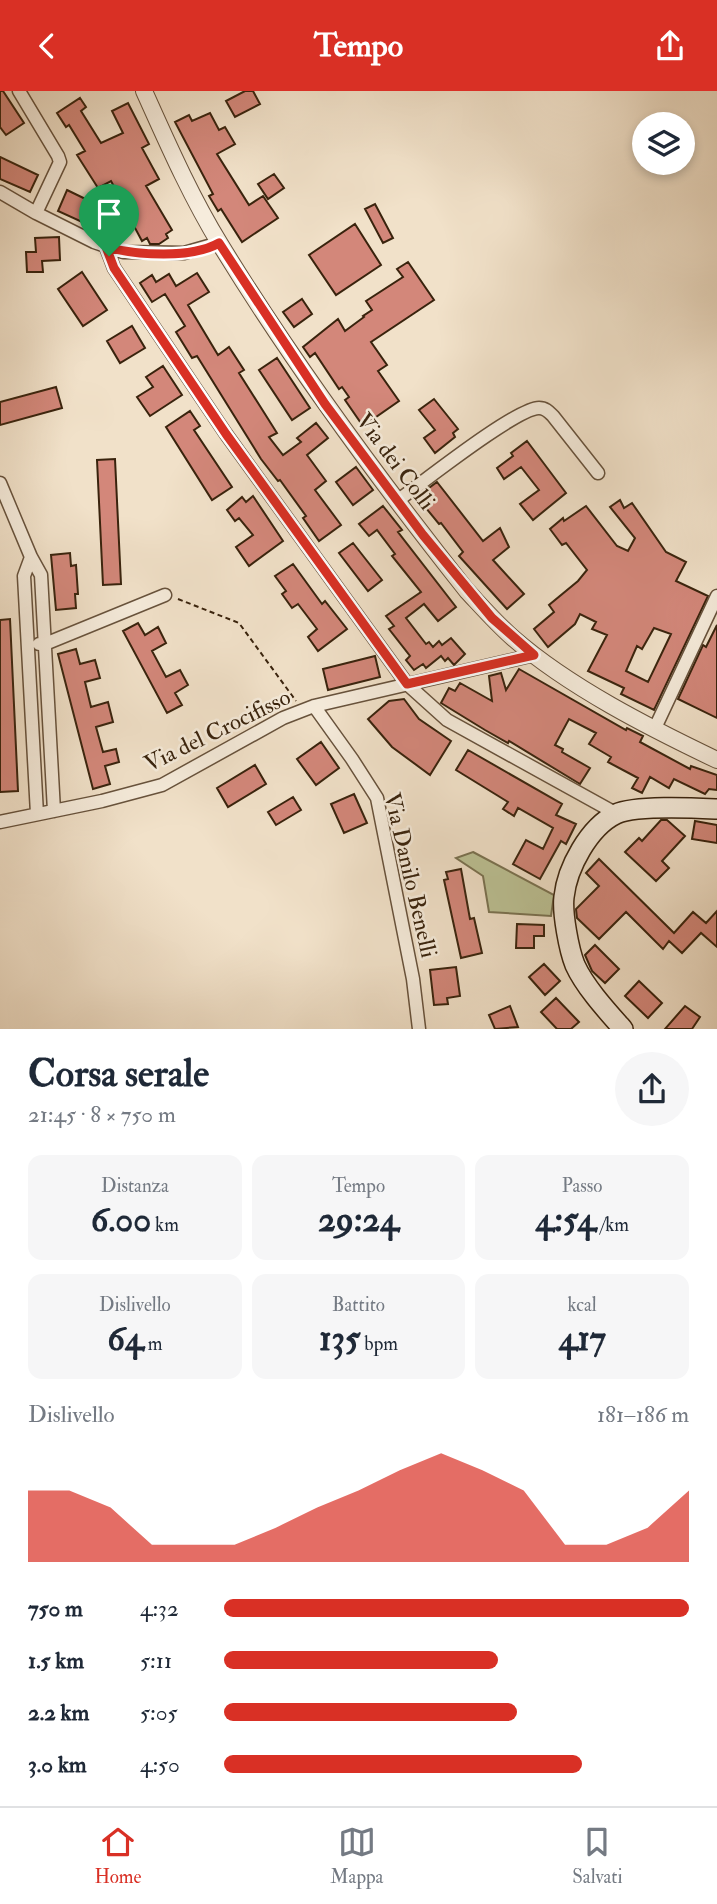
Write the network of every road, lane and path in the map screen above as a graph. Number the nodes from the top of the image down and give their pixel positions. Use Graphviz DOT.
graph roads {
  1 [pos="19,91"];
  2 [pos="144,91"];
  3 [pos="0,192"];
  4 [pos="36,213"];
  5 [pos="219,243"];
  6 [pos="106,247"];
  7 [pos="598,473"];
  8 [pos="0,483"];
  9 [pos="397,501"];
  10 [pos="31,557"];
  11 [pos="165,595"];
  12 [pos="717,596"];
  13 [pos="45,644"];
  14 [pos="28,645"];
  15 [pos="534,655"];
  16 [pos="407,684"];
  17 [pos="308,708"];
  18 [pos="655,728"];
  19 [pos="717,760"];
  20 [pos="717,809"];
  21 [pos="54,811"];
  22 [pos="37,814"];
  23 [pos="617,814"];
  24 [pos="0,822"];
  25 [pos="419,1029"];
  26 [pos="623,1029"];
  1 -- 4 [label="street"];
  2 -- 5 [label="street, Via dei Colli"];
  3 -- 4 [label="street"];
  4 -- 6 [label="street"];
  5 -- 6 [label="street"];
  5 -- 9 [label="street, Via dei Colli"];
  6 -- 16 [label="street"];
  7 -- 9 [label="street"];
  8 -- 10 [label="street"];
  9 -- 15 [label="street, Via dei Colli"];
  10 -- 13 [label="street"];
  10 -- 14 [label="street"];
  11 -- 13 [label="street"];
  11 -- 17 [label="path"];
  12 -- 18 [label="street"];
  13 -- 14 [label="street"];
  13 -- 21 [label="street"];
  14 -- 22 [label="street"];
  15 -- 16 [label="street, Via del Crocifisso"];
  15 -- 18 [label="street, Via dei Colli"];
  16 -- 17 [label="street, Via del Crocifisso"];
  16 -- 23 [label="street"];
  17 -- 21 [label="street, Via del Crocifisso"];
  17 -- 25 [label="street, Via Danilo Benelli"];
  18 -- 19 [label="street, Via dei Colli"];
  20 -- 23 [label="main road"];
  21 -- 22 [label="street, Via del Crocifisso"];
  22 -- 24 [label="street, Via del Crocifisso"];
  23 -- 26 [label="main road"];
}
